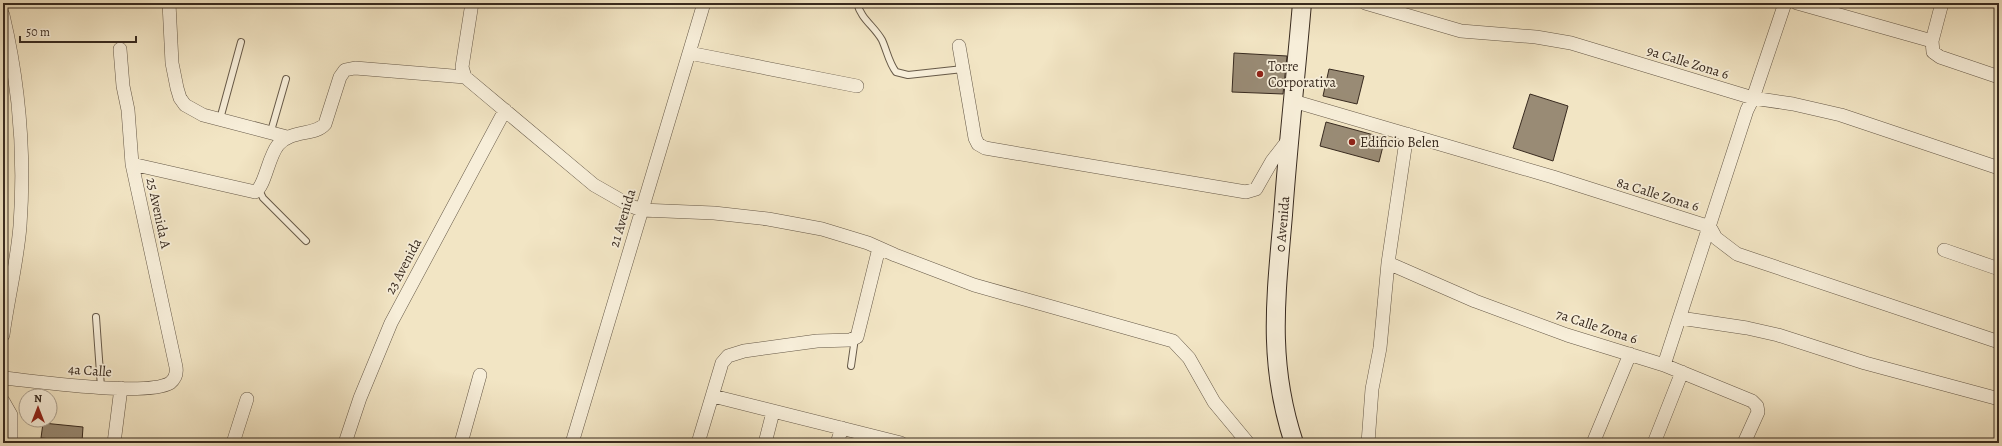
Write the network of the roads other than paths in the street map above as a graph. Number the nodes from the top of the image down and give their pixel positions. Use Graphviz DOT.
graph roads {
  1 [pos="169,3"];
  2 [pos="472,3"];
  3 [pos="704,3"];
  4 [pos="857,3"];
  5 [pos="1302,3"];
  6 [pos="1365,3"];
  7 [pos="1784,3"];
  8 [pos="1797,3"];
  9 [pos="1942,3"];
  10 [pos="3,15"];
  11 [pos="241,42"];
  12 [pos="959,46"];
  13 [pos="1933,46"];
  14 [pos="120,49"];
  15 [pos="689,53"];
  16 [pos="963,69"];
  17 [pos="465,77"];
  18 [pos="1999,77"];
  19 [pos="286,79"];
  20 [pos="857,86"];
  21 [pos="1753,98"];
  22 [pos="1293,101"];
  23 [pos="505,110"];
  24 [pos="220,119"];
  25 [pos="271,132"];
  26 [pos="1407,134"];
  27 [pos="287,137"];
  28 [pos="1289,139"];
  29 [pos="132,164"];
  30 [pos="1999,168"];
  31 [pos="259,190"];
  32 [pos="641,210"];
  33 [pos="1710,227"];
  34 [pos="306,241"];
  35 [pos="879,248"];
  36 [pos="1944,250"];
  37 [pos="1388,264"];
  38 [pos="1999,269"];
  39 [pos="96,317"];
  40 [pos="1680,318"];
  41 [pos="3,335"];
  42 [pos="855,338"];
  43 [pos="1999,342"];
  44 [pos="1630,354"];
  45 [pos="1664,365"];
  46 [pos="850,366"];
  47 [pos="1682,372"];
  48 [pos="480,375"];
  49 [pos="3,378"];
  50 [pos="173,380"];
  51 [pos="101,387"];
  52 [pos="121,388"];
  53 [pos="713,396"];
  54 [pos="247,399"];
  55 [pos="1999,399"];
  56 [pos="4,404"];
  57 [pos="772,412"];
  58 [pos="7,420"];
  59 [pos="842,428"];
  60 [pos="11,443"];
  61 [pos="114,443"];
  62 [pos="233,443"];
  63 [pos="345,443"];
  64 [pos="460,443"];
  65 [pos="572,443"];
  66 [pos="698,443"];
  67 [pos="765,443"];
  68 [pos="837,443"];
  69 [pos="901,443"];
  70 [pos="1248,443"];
  71 [pos="1294,443"];
  72 [pos="1368,443"];
  73 [pos="1593,443"];
  74 [pos="1654,443"];
  75 [pos="1744,443"];
  1 -- 24 [label="street"];
  2 -- 17 [label="street"];
  3 -- 15 [label="street, 21 Avenida"];
  4 -- 16 [label="lane"];
  5 -- 22 [label="street, 0 Avenida"];
  6 -- 21 [label="street, 9a Calle Zona 6"];
  7 -- 21 [label="street"];
  8 -- 13 [label="street"];
  9 -- 13 [label="street"];
  10 -- 41 [label="street"];
  11 -- 24 [label="lane"];
  12 -- 16 [label="street"];
  13 -- 18 [label="street"];
  14 -- 29 [label="street, 25 Avenida A"];
  15 -- 20 [label="street"];
  15 -- 32 [label="street, 21 Avenida"];
  16 -- 28 [label="street"];
  17 -- 23 [label="street"];
  17 -- 27 [label="street"];
  19 -- 25 [label="lane"];
  21 -- 30 [label="street, 9a Calle Zona 6"];
  21 -- 33 [label="street"];
  22 -- 26 [label="street, 8a Calle Zona 6"];
  22 -- 28 [label="street, 0 Avenida"];
  23 -- 32 [label="street"];
  23 -- 63 [label="street, 23 Avenida"];
  24 -- 25 [label="street"];
  25 -- 27 [label="street"];
  26 -- 33 [label="street, 8a Calle Zona 6"];
  26 -- 37 [label="street"];
  27 -- 31 [label="street"];
  28 -- 71 [label="street, 0 Avenida"];
  29 -- 31 [label="street"];
  29 -- 50 [label="street, 25 Avenida A"];
  31 -- 34 [label="lane"];
  32 -- 35 [label="street"];
  32 -- 65 [label="street, 21 Avenida"];
  33 -- 40 [label="street"];
  33 -- 43 [label="street, 8a Calle Zona 6"];
  35 -- 42 [label="street"];
  35 -- 70 [label="street"];
  36 -- 38 [label="street"];
  37 -- 44 [label="street, 7a Calle Zona 6"];
  37 -- 72 [label="street"];
  39 -- 51 [label="lane"];
  40 -- 45 [label="street"];
  40 -- 55 [label="street"];
  42 -- 46 [label="lane"];
  42 -- 53 [label="street"];
  44 -- 45 [label="street, 7a Calle Zona 6"];
  44 -- 73 [label="street"];
  45 -- 47 [label="street, 7a Calle Zona 6"];
  47 -- 74 [label="street"];
  47 -- 75 [label="street, 7a Calle Zona 6"];
  48 -- 64 [label="street"];
  49 -- 51 [label="street, 4a Calle"];
  50 -- 52 [label="street, 4a Calle"];
  51 -- 52 [label="street, 4a Calle"];
  52 -- 61 [label="street"];
  53 -- 57 [label="street"];
  53 -- 66 [label="street"];
  54 -- 62 [label="street"];
  56 -- 58 [label="street"];
  57 -- 59 [label="street"];
  57 -- 67 [label="street"];
  58 -- 60 [label="street"];
  59 -- 68 [label="street"];
  59 -- 69 [label="street"];
}
